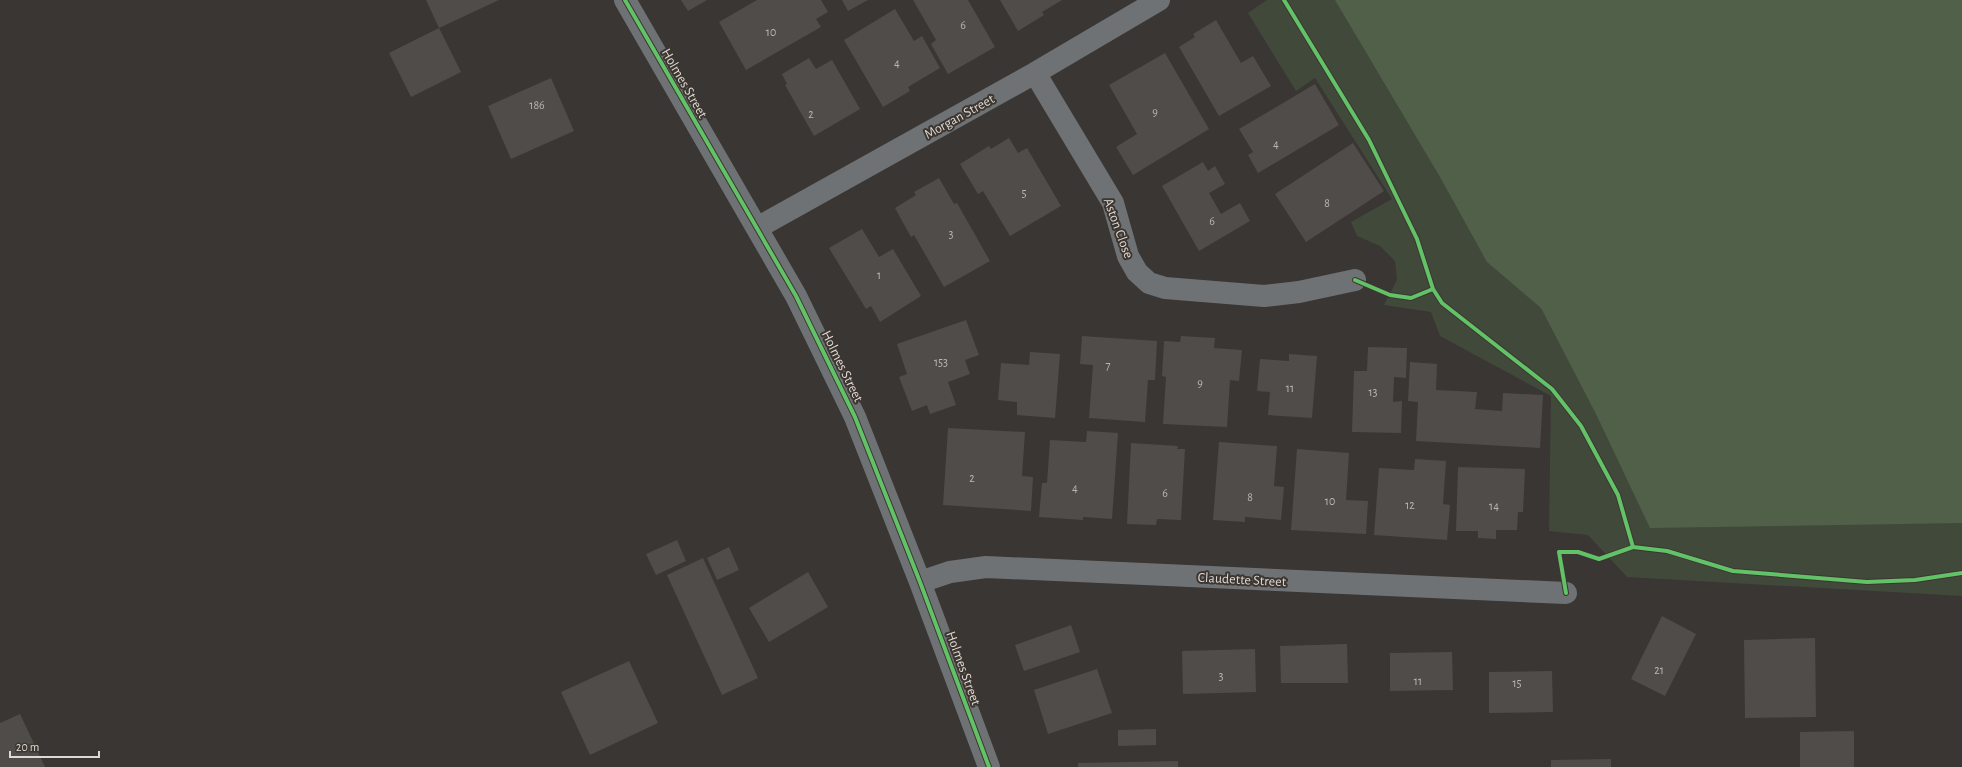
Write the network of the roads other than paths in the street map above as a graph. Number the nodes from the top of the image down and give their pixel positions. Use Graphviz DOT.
graph roads {
  1 [pos="625,0"];
  2 [pos="1159,0"];
  3 [pos="1035,73"];
  4 [pos="757,228"];
  5 [pos="1355,280"];
  6 [pos="920,582"];
  7 [pos="1566,593"];
  8 [pos="989,767"];
  1 -- 4 [label="street, Holmes Street"];
  2 -- 3 [label="street, Morgan Street"];
  3 -- 4 [label="street, Morgan Street"];
  3 -- 5 [label="street, Aston Close"];
  4 -- 6 [label="street, Holmes Street"];
  6 -- 7 [label="street, Claudette Street"];
  6 -- 8 [label="street, Holmes Street"];
}
